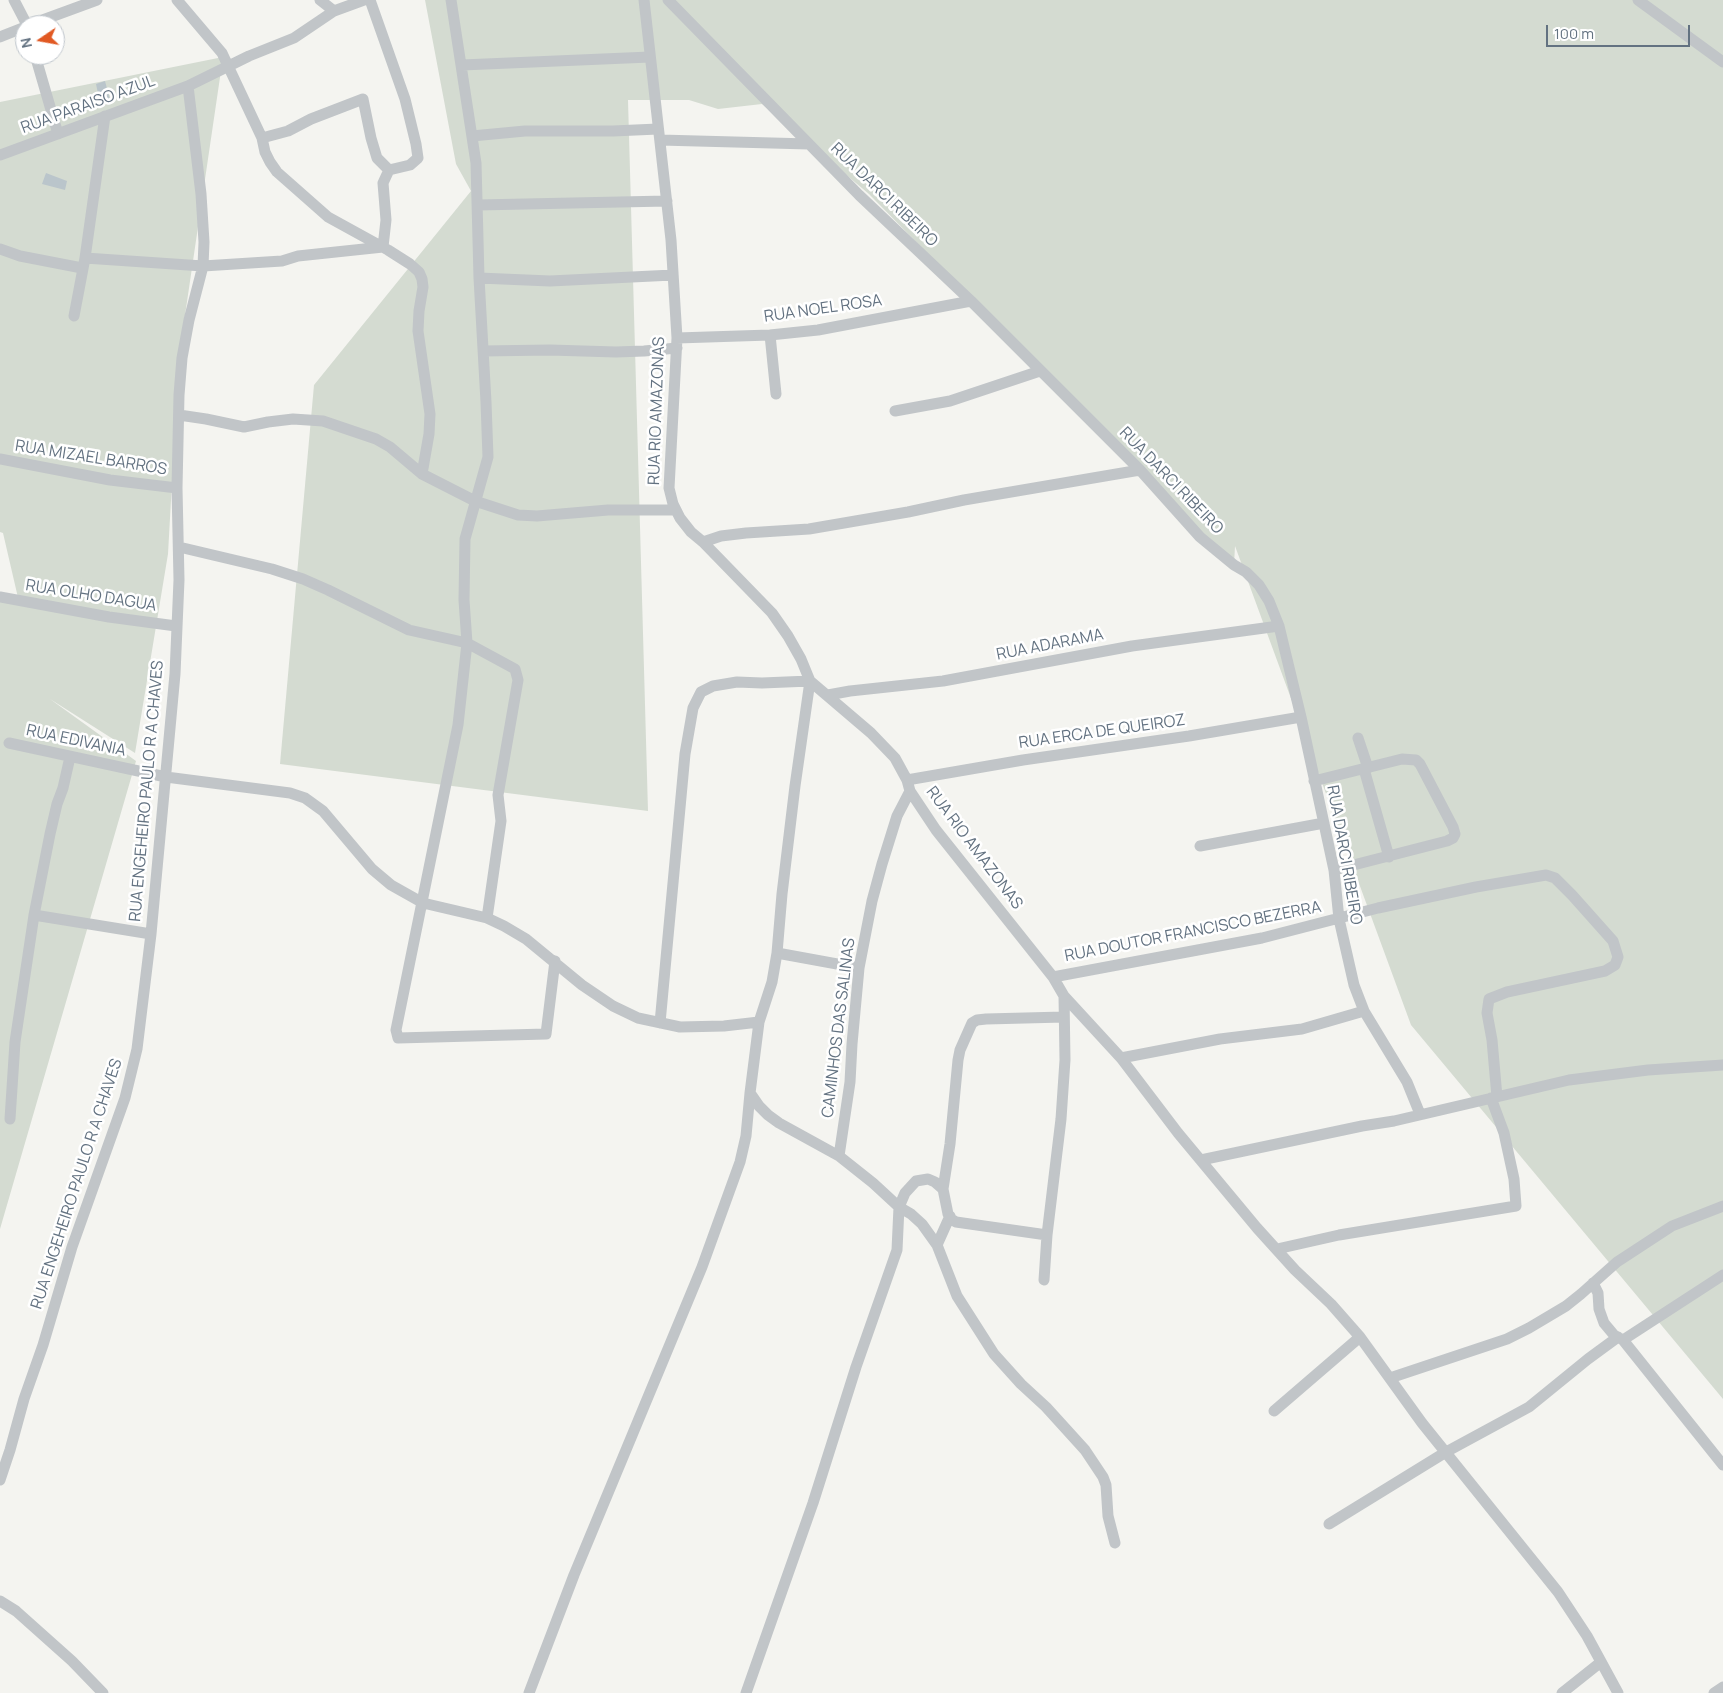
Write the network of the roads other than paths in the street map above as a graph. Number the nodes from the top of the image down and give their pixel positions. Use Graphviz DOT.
graph roads {
  1 [pos="14,0"];
  2 [pos="97,0"];
  3 [pos="177,0"];
  4 [pos="320,0"];
  5 [pos="364,0"];
  6 [pos="370,0"];
  7 [pos="451,0"];
  8 [pos="644,0"];
  9 [pos="668,0"];
  10 [pos="1638,0"];
  11 [pos="334,12"];
  12 [pos="22,15"];
  13 [pos="57,15"];
  14 [pos="15,31"];
  15 [pos="0,37"];
  16 [pos="650,57"];
  17 [pos="1723,62"];
  18 [pos="38,65"];
  19 [pos="462,65"];
  20 [pos="229,67"];
  21 [pos="188,86"];
  22 [pos="105,116"];
  23 [pos="58,134"];
  24 [pos="659,135"];
  25 [pos="472,136"];
  26 [pos="262,138"];
  27 [pos="809,144"];
  28 [pos="0,155"];
  29 [pos="389,170"];
  30 [pos="667,201"];
  31 [pos="478,205"];
  32 [pos="383,247"];
  33 [pos="0,249"];
  34 [pos="83,263"];
  35 [pos="203,266"];
  36 [pos="673,275"];
  37 [pos="479,278"];
  38 [pos="971,301"];
  39 [pos="74,316"];
  40 [pos="770,335"];
  41 [pos="677,343"];
  42 [pos="483,351"];
  43 [pos="1040,371"];
  44 [pos="776,394"];
  45 [pos="895,411"];
  46 [pos="179,415"];
  47 [pos="0,459"];
  48 [pos="1140,470"];
  49 [pos="422,474"];
  50 [pos="177,488"];
  51 [pos="474,501"];
  52 [pos="676,510"];
  53 [pos="703,542"];
  54 [pos="179,547"];
  55 [pos="0,597"];
  56 [pos="176,626"];
  57 [pos="1279,626"];
  58 [pos="467,643"];
  59 [pos="810,681"];
  60 [pos="828,695"];
  61 [pos="1301,717"];
  62 [pos="1358,738"];
  63 [pos="9,743"];
  64 [pos="70,757"];
  65 [pos="1366,768"];
  66 [pos="166,777"];
  67 [pos="1314,781"];
  68 [pos="909,785"];
  69 [pos="1324,823"];
  70 [pos="1200,846"];
  71 [pos="1389,857"];
  72 [pos="1334,870"];
  73 [pos="423,903"];
  74 [pos="34,915"];
  75 [pos="487,918"];
  76 [pos="1339,919"];
  77 [pos="151,934"];
  78 [pos="777,953"];
  79 [pos="555,962"];
  80 [pos="859,968"];
  81 [pos="1053,977"];
  82 [pos="1064,996"];
  83 [pos="1364,1011"];
  84 [pos="1064,1017"];
  85 [pos="759,1022"];
  86 [pos="660,1023"];
  87 [pos="1121,1058"];
  88 [pos="1723,1065"];
  89 [pos="750,1093"];
  90 [pos="1494,1097"];
  91 [pos="1420,1114"];
  92 [pos="10,1118"];
  93 [pos="839,1156"];
  94 [pos="1201,1160"];
  95 [pos="943,1189"];
  96 [pos="1723,1206"];
  97 [pos="899,1207"];
  98 [pos="950,1216"];
  99 [pos="1047,1234"];
  100 [pos="936,1244"];
  101 [pos="1277,1250"];
  102 [pos="1723,1276"];
  103 [pos="1044,1280"];
  104 [pos="1593,1283"];
  105 [pos="1360,1337"];
  106 [pos="1620,1339"];
  107 [pos="1390,1378"];
  108 [pos="1274,1410"];
  109 [pos="1446,1452"];
  110 [pos="1723,1465"];
  111 [pos="0,1480"];
  112 [pos="1329,1524"];
  113 [pos="1115,1543"];
  114 [pos="0,1601"];
  115 [pos="1601,1662"];
  116 [pos="1723,1687"];
  117 [pos="103,1693"];
  118 [pos="528,1693"];
  119 [pos="746,1693"];
  120 [pos="1562,1693"];
  121 [pos="1618,1693"];
  122 [pos="1714,1693"];
  1 -- 12 [label="street"];
  2 -- 13 [label="street"];
  3 -- 20 [label="street"];
  4 -- 11 [label="street"];
  5 -- 11 [label="street, RUA PARAISO AZUL"];
  6 -- 29 [label="street"];
  7 -- 19 [label="street"];
  8 -- 16 [label="street, RUA RIO AMAZONAS"];
  9 -- 27 [label="street, RUA DARCI RIBEIRO"];
  10 -- 17 [label="street"];
  11 -- 20 [label="street, RUA PARAISO AZUL"];
  14 -- 15 [label="street"];
  16 -- 19 [label="street"];
  16 -- 24 [label="street, RUA RIO AMAZONAS"];
  18 -- 23 [label="street"];
  19 -- 25 [label="street"];
  20 -- 21 [label="street, RUA PARAISO AZUL"];
  20 -- 26 [label="street"];
  21 -- 22 [label="street, RUA PARAISO AZUL"];
  21 -- 35 [label="street, RUA ENGEHEIRO PAULO R A CHAVES"];
  22 -- 23 [label="street, RUA PARAISO AZUL"];
  22 -- 34 [label="street"];
  23 -- 28 [label="street, RUA PARAISO AZUL"];
  24 -- 25 [label="street"];
  24 -- 27 [label="street"];
  24 -- 30 [label="street, RUA RIO AMAZONAS"];
  25 -- 31 [label="street"];
  26 -- 29 [label="street"];
  26 -- 32 [label="street"];
  27 -- 38 [label="street, RUA DARCI RIBEIRO"];
  29 -- 32 [label="street"];
  30 -- 31 [label="street"];
  30 -- 36 [label="street, RUA RIO AMAZONAS"];
  31 -- 37 [label="street"];
  32 -- 35 [label="street"];
  32 -- 49 [label="street"];
  33 -- 34 [label="street"];
  34 -- 35 [label="street"];
  34 -- 39 [label="street"];
  35 -- 46 [label="street, RUA ENGEHEIRO PAULO R A CHAVES"];
  36 -- 37 [label="street"];
  36 -- 41 [label="street, RUA RIO AMAZONAS"];
  37 -- 42 [label="street"];
  38 -- 40 [label="street, RUA NOEL ROSA"];
  38 -- 43 [label="street, RUA DARCI RIBEIRO"];
  40 -- 41 [label="street, RUA NOEL ROSA"];
  40 -- 44 [label="street"];
  41 -- 42 [label="street, RUA NOEL ROSA"];
  41 -- 52 [label="street, RUA RIO AMAZONAS"];
  42 -- 51 [label="street"];
  43 -- 45 [label="street"];
  43 -- 48 [label="street, RUA DARCI RIBEIRO"];
  46 -- 49 [label="street"];
  46 -- 50 [label="street, RUA ENGEHEIRO PAULO R A CHAVES"];
  47 -- 50 [label="street, RUA MIZAEL BARROS"];
  48 -- 53 [label="street"];
  48 -- 57 [label="street, RUA DARCI RIBEIRO"];
  49 -- 51 [label="street"];
  50 -- 54 [label="street, RUA ENGEHEIRO PAULO R A CHAVES"];
  51 -- 52 [label="street"];
  51 -- 58 [label="street"];
  52 -- 53 [label="street, RUA RIO AMAZONAS"];
  53 -- 59 [label="street, RUA RIO AMAZONAS"];
  54 -- 56 [label="street, RUA ENGEHEIRO PAULO R A CHAVES"];
  54 -- 58 [label="street"];
  55 -- 56 [label="street, RUA OLHO DAGUA"];
  56 -- 66 [label="street, RUA ENGEHEIRO PAULO R A CHAVES"];
  57 -- 60 [label="street, RUA ADARAMA"];
  57 -- 61 [label="street, RUA DARCI RIBEIRO"];
  58 -- 73 [label="street"];
  58 -- 75 [label="street"];
  59 -- 60 [label="street, RUA RIO AMAZONAS"];
  59 -- 78 [label="street"];
  59 -- 86 [label="street"];
  60 -- 68 [label="street, RUA RIO AMAZONAS"];
  61 -- 67 [label="street, RUA DARCI RIBEIRO"];
  61 -- 68 [label="street, RUA ERCA DE QUEIROZ"];
  62 -- 65 [label="street"];
  63 -- 64 [label="street, RUA EDIVANIA"];
  64 -- 66 [label="street, RUA EDIVANIA"];
  64 -- 74 [label="street"];
  65 -- 67 [label="street"];
  65 -- 71 [label="street"];
  65 -- 71 [label="street"];
  66 -- 73 [label="street, RUA EDIVANIA"];
  66 -- 77 [label="street, RUA ENGEHEIRO PAULO R A CHAVES"];
  67 -- 69 [label="street, RUA DARCI RIBEIRO"];
  68 -- 80 [label="street, CAMINHOS DAS SALINAS"];
  68 -- 81 [label="street, RUA RIO AMAZONAS"];
  69 -- 70 [label="street"];
  69 -- 72 [label="street, RUA DARCI RIBEIRO"];
  71 -- 72 [label="street"];
  72 -- 76 [label="street, RUA DARCI RIBEIRO"];
  73 -- 75 [label="street, RUA EDIVANIA"];
  73 -- 79 [label="street"];
  74 -- 77 [label="street"];
  74 -- 92 [label="street"];
  75 -- 79 [label="street, RUA EDIVANIA"];
  76 -- 81 [label="street, RUA DOUTOR FRANCISCO BEZERRA"];
  76 -- 83 [label="street, RUA DARCI RIBEIRO"];
  76 -- 90 [label="street, RUA DOUTOR FRANCISCO BEZERRA"];
  77 -- 111 [label="street, RUA ENGEHEIRO PAULO R A CHAVES"];
  78 -- 80 [label="street"];
  78 -- 85 [label="street"];
  79 -- 86 [label="street, RUA EDIVANIA"];
  80 -- 93 [label="street, CAMINHOS DAS SALINAS"];
  81 -- 82 [label="street, RUA RIO AMAZONAS"];
  82 -- 84 [label="street"];
  82 -- 87 [label="street, RUA RIO AMAZONAS"];
  83 -- 87 [label="street"];
  83 -- 91 [label="street, RUA DARCI RIBEIRO"];
  84 -- 95 [label="street"];
  84 -- 99 [label="street"];
  85 -- 86 [label="street, RUA EDIVANIA"];
  85 -- 89 [label="street"];
  87 -- 94 [label="street, RUA RIO AMAZONAS"];
  88 -- 90 [label="street"];
  89 -- 93 [label="street"];
  89 -- 118 [label="street"];
  90 -- 91 [label="street"];
  90 -- 101 [label="street"];
  91 -- 94 [label="street"];
  93 -- 97 [label="street"];
  94 -- 101 [label="street, RUA RIO AMAZONAS"];
  95 -- 97 [label="street"];
  95 -- 98 [label="street"];
  96 -- 104 [label="street"];
  97 -- 100 [label="street"];
  97 -- 119 [label="street"];
  98 -- 99 [label="street"];
  98 -- 100 [label="street"];
  99 -- 103 [label="street"];
  100 -- 113 [label="street"];
  101 -- 105 [label="street, RUA RIO AMAZONAS"];
  102 -- 106 [label="street"];
  104 -- 106 [label="street"];
  104 -- 107 [label="street"];
  105 -- 107 [label="street, RUA RIO AMAZONAS"];
  105 -- 108 [label="street"];
  106 -- 109 [label="street"];
  106 -- 110 [label="street"];
  107 -- 109 [label="street, RUA RIO AMAZONAS"];
  109 -- 112 [label="street"];
  109 -- 115 [label="street, RUA RIO AMAZONAS"];
  114 -- 117 [label="street"];
  115 -- 120 [label="street"];
  115 -- 121 [label="street, RUA RIO AMAZONAS"];
  116 -- 122 [label="street"];
}
